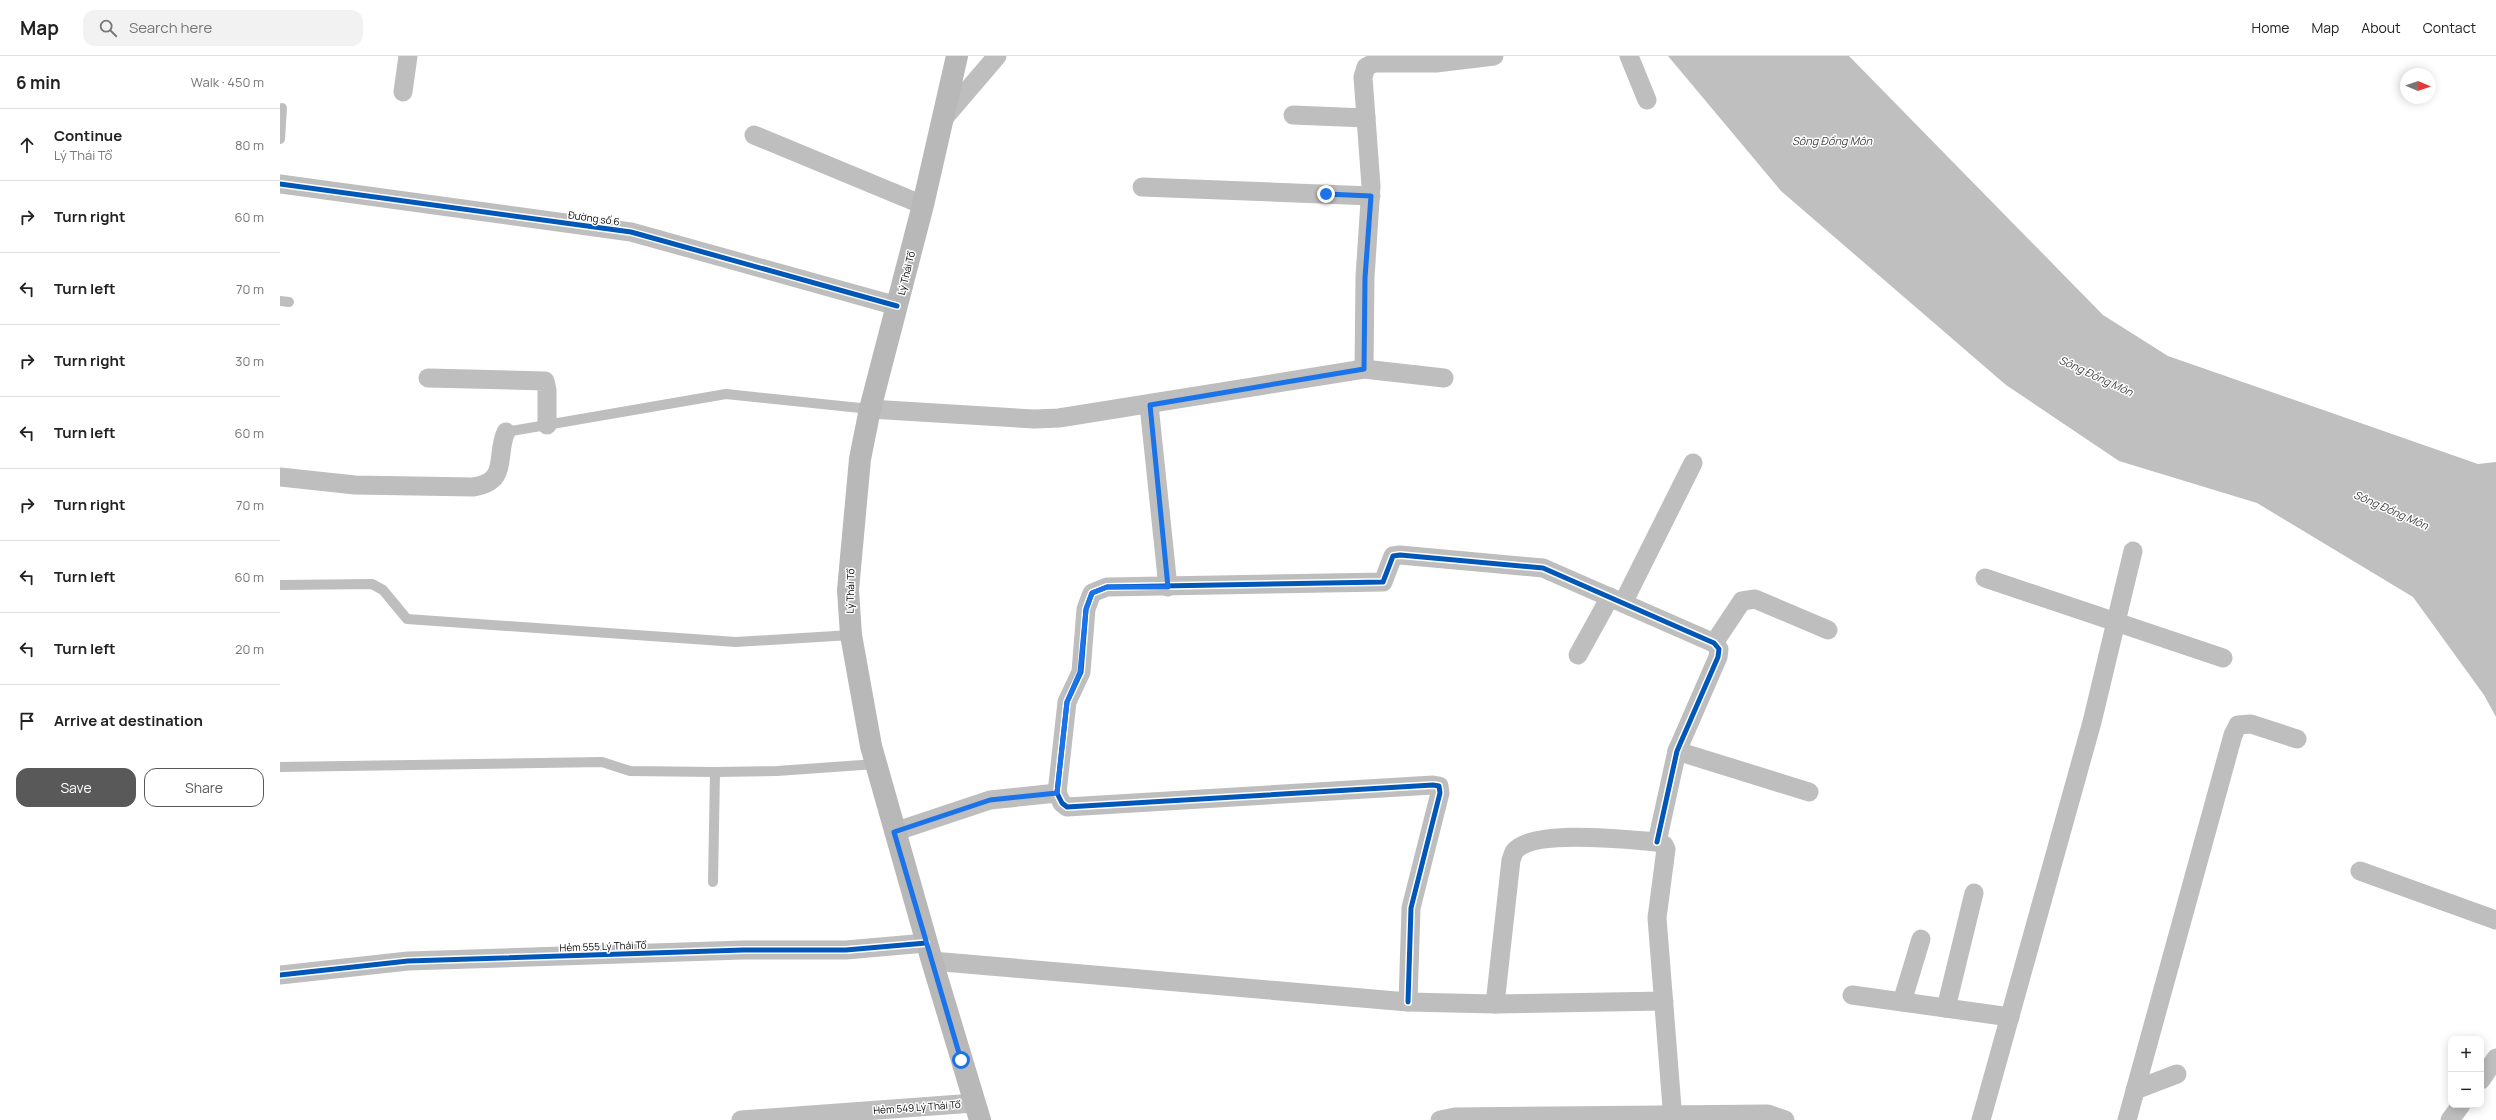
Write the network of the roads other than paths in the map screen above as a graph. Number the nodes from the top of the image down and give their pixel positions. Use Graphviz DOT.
graph roads {
  1 [pos="408,56"];
  2 [pos="957,56"];
  3 [pos="997,56"];
  4 [pos="1494,56"];
  5 [pos="1629,56"];
  6 [pos="404,92"];
  7 [pos="1648,100"];
  8 [pos="282,108"];
  9 [pos="1293,115"];
  10 [pos="944,118"];
  11 [pos="1366,118"];
  12 [pos="754,135"];
  13 [pos="280,139"];
  14 [pos="280,184"];
  15 [pos="1142,187"];
  16 [pos="1371,196"];
  17 [pos="923,205"];
  18 [pos="897,306"];
  19 [pos="1364,369"];
  20 [pos="428,378"];
  21 [pos="1444,378"];
  22 [pos="1150,405"];
  23 [pos="870,410"];
  24 [pos="547,424"];
  25 [pos="506,432"];
  26 [pos="1693,463"];
  27 [pos="280,477"];
  28 [pos="2133,551"];
  29 [pos="1985,578"];
  30 [pos="280,585"];
  31 [pos="1168,587"];
  32 [pos="1616,600"];
  33 [pos="2116,623"];
  34 [pos="1828,630"];
  35 [pos="851,635"];
  36 [pos="1714,643"];
  37 [pos="1578,655"];
  38 [pos="2223,658"];
  39 [pos="2297,739"];
  40 [pos="1677,751"];
  41 [pos="876,764"];
  42 [pos="280,767"];
  43 [pos="715,772"];
  44 [pos="1809,792"];
  45 [pos="1057,793"];
  46 [pos="894,832"];
  47 [pos="1657,842"];
  48 [pos="2360,871"];
  49 [pos="714,882"];
  50 [pos="1974,893"];
  51 [pos="2496,920"];
  52 [pos="1921,939"];
  53 [pos="929,952"];
  54 [pos="280,975"];
  55 [pos="1852,995"];
  56 [pos="1408,1002"];
  57 [pos="1664,1002"];
  58 [pos="1902,1002"];
  59 [pos="1495,1004"];
  60 [pos="1946,1008"];
  61 [pos="2010,1017"];
  62 [pos="2496,1058"];
  63 [pos="2177,1074"];
  64 [pos="2484,1076"];
  65 [pos="2135,1090"];
  66 [pos="2459,1108"];
  67 [pos="977,1111"];
  68 [pos="1673,1118"];
  69 [pos="1782,1119"];
  70 [pos="741,1120"];
  71 [pos="1440,1120"];
  72 [pos="1981,1120"];
  73 [pos="2127,1120"];
  74 [pos="2450,1120"];
  1 -- 6 [label="street"];
  2 -- 10 [label="main road, Lý Thái Tổ"];
  3 -- 10 [label="street"];
  4 -- 11 [label="street"];
  5 -- 7 [label="street"];
  8 -- 13 [label="lane"];
  9 -- 11 [label="street"];
  10 -- 17 [label="main road, Lý Thái Tổ"];
  11 -- 16 [label="street"];
  12 -- 17 [label="street"];
  14 -- 18 [label="street, Đường số 6"];
  15 -- 16 [label="street"];
  16 -- 19 [label="street"];
  17 -- 18 [label="main road, Lý Thái Tổ"];
  18 -- 23 [label="main road, Lý Thái Tổ"];
  19 -- 21 [label="street"];
  19 -- 22 [label="street"];
  20 -- 24 [label="street"];
  22 -- 23 [label="street"];
  22 -- 31 [label="street"];
  23 -- 24 [label="lane"];
  23 -- 35 [label="main road, Lý Thái Tổ"];
  24 -- 25 [label="lane"];
  25 -- 27 [label="street"];
  26 -- 32 [label="street"];
  28 -- 33 [label="street"];
  29 -- 33 [label="street"];
  30 -- 35 [label="lane"];
  31 -- 32 [label="street"];
  31 -- 45 [label="street"];
  32 -- 36 [label="street"];
  32 -- 37 [label="street"];
  33 -- 38 [label="street"];
  33 -- 61 [label="street"];
  34 -- 36 [label="street"];
  35 -- 41 [label="main road, Lý Thái Tổ"];
  36 -- 40 [label="street"];
  39 -- 65 [label="street"];
  40 -- 44 [label="street"];
  40 -- 47 [label="street"];
  41 -- 43 [label="lane"];
  41 -- 46 [label="main road, Lý Thái Tổ"];
  42 -- 43 [label="lane"];
  43 -- 49 [label="lane"];
  45 -- 46 [label="street"];
  45 -- 56 [label="street"];
  46 -- 53 [label="main road, Lý Thái Tổ"];
  47 -- 57 [label="street"];
  47 -- 59 [label="street"];
  48 -- 51 [label="street"];
  50 -- 60 [label="street"];
  52 -- 58 [label="street"];
  53 -- 54 [label="street, Hẻm 555 Lý Thái Tổ"];
  53 -- 56 [label="street, Hẻm 555 Lý Thái Tổ"];
  53 -- 67 [label="main road, Lý Thái Tổ"];
  55 -- 58 [label="street"];
  56 -- 59 [label="street, Hẻm 555 Lý Thái Tổ"];
  57 -- 59 [label="street, Hẻm 555 Lý Thái Tổ"];
  57 -- 68 [label="street"];
  58 -- 60 [label="street"];
  60 -- 61 [label="street"];
  61 -- 72 [label="street"];
  62 -- 64 [label="street"];
  63 -- 65 [label="street"];
  65 -- 73 [label="street"];
  66 -- 74 [label="street"];
  67 -- 70 [label="street, Hẻm 549 Lý Thái Tổ"];
  68 -- 69 [label="street"];
  68 -- 71 [label="street"];
}
